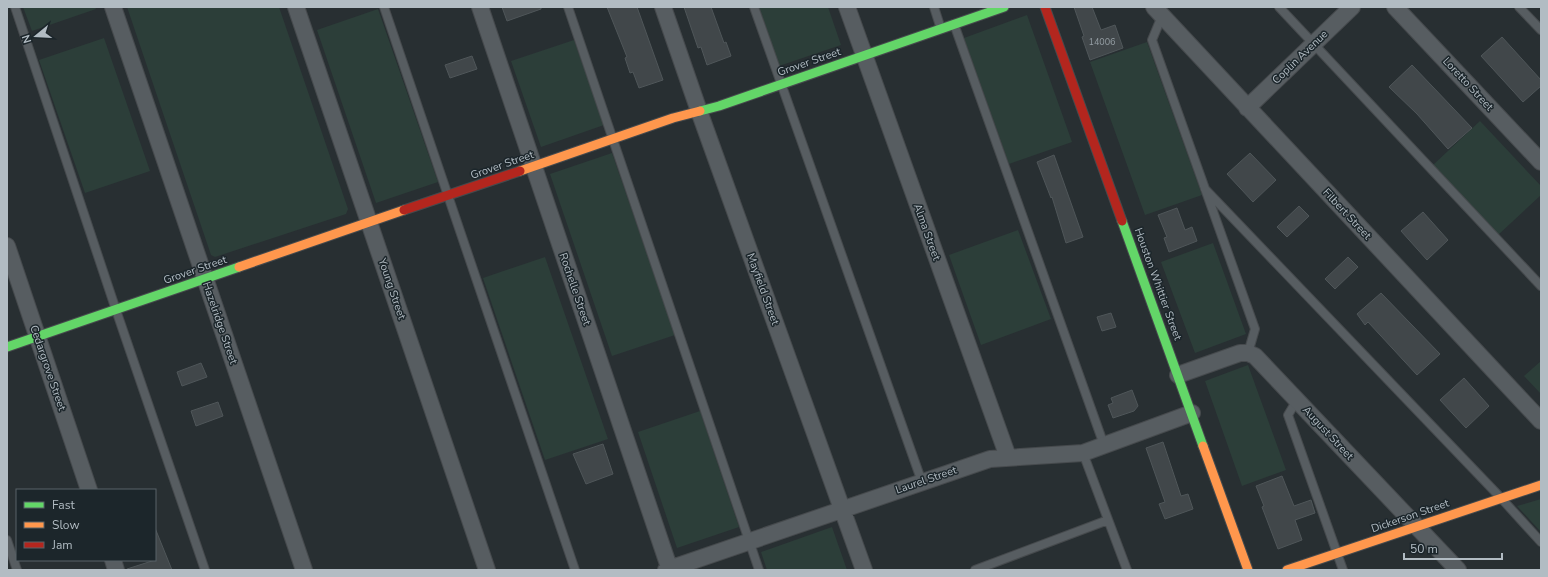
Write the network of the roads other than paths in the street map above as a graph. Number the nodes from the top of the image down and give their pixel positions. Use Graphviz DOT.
graph roads {
  1 [pos="15,7"];
  2 [pos="113,7"];
  3 [pos="296,7"];
  4 [pos="384,7"];
  5 [pos="480,7"];
  6 [pos="568,7"];
  7 [pos="663,7"];
  8 [pos="754,7"];
  9 [pos="847,7"];
  10 [pos="934,7"];
  11 [pos="1004,7"];
  12 [pos="1045,7"];
  13 [pos="1279,7"];
  14 [pos="1352,7"];
  15 [pos="1395,7"];
  16 [pos="1519,7"];
  17 [pos="1158,12"];
  18 [pos="954,24"];
  19 [pos="941,29"];
  20 [pos="1541,30"];
  21 [pos="1314,44"];
  22 [pos="863,56"];
  23 [pos="780,84"];
  24 [pos="1247,108"];
  25 [pos="699,111"];
  26 [pos="612,139"];
  27 [pos="1541,162"];
  28 [pos="534,166"];
  29 [pos="1205,189"];
  30 [pos="448,196"];
  31 [pos="369,222"];
  32 [pos="7,246"];
  33 [pos="205,279"];
  34 [pos="1541,286"];
  35 [pos="116,310"];
  36 [pos="37,336"];
  37 [pos="7,347"];
  38 [pos="1248,352"];
  39 [pos="1178,374"];
  40 [pos="1296,400"];
  41 [pos="1192,413"];
  42 [pos="1541,421"];
  43 [pos="1104,445"];
  44 [pos="1083,453"];
  45 [pos="1008,457"];
  46 [pos="922,482"];
  47 [pos="1541,485"];
  48 [pos="89,489"];
  49 [pos="1501,498"];
  50 [pos="842,509"];
  51 [pos="1108,520"];
  52 [pos="1417,527"];
  53 [pos="7,540"];
  54 [pos="750,541"];
  55 [pos="1541,542"];
  56 [pos="1337,553"];
  57 [pos="17,570"];
  58 [pos="205,570"];
  59 [pos="304,570"];
  60 [pos="487,570"];
  61 [pos="574,570"];
  62 [pos="668,570"];
  63 [pos="759,570"];
  64 [pos="864,570"];
  65 [pos="975,570"];
  66 [pos="1127,570"];
  67 [pos="1248,570"];
  68 [pos="1287,570"];
  69 [pos="1343,570"];
  70 [pos="1458,570"];
  1 -- 35 [label="lane"];
  2 -- 33 [label="street, Hazelridge Street"];
  3 -- 31 [label="street, Young Street"];
  4 -- 30 [label="lane"];
  5 -- 28 [label="street, Rochelle Street"];
  6 -- 26 [label="lane"];
  7 -- 25 [label="street, Mayfield Street"];
  8 -- 23 [label="lane"];
  9 -- 22 [label="street, Alma Street"];
  10 -- 19 [label="lane"];
  11 -- 18 [label="street, Grover Street"];
  12 -- 39 [label="street, Houston Whittier Street"];
  13 -- 21 [label="lane"];
  14 -- 21 [label="street, Coplin Avenue"];
  15 -- 27 [label="street, Loretto Street"];
  16 -- 20 [label="lane"];
  17 -- 24 [label="street, Filbert Street"];
  17 -- 29 [label="lane"];
  18 -- 19 [label="street, Grover Street"];
  18 -- 43 [label="lane"];
  19 -- 22 [label="street, Grover Street"];
  21 -- 24 [label="street, Coplin Avenue"];
  21 -- 34 [label="lane"];
  22 -- 23 [label="street, Grover Street"];
  22 -- 45 [label="street, Alma Street"];
  23 -- 25 [label="street, Grover Street"];
  23 -- 46 [label="lane"];
  24 -- 42 [label="street, Filbert Street"];
  25 -- 26 [label="street, Grover Street"];
  25 -- 50 [label="street, Mayfield Street"];
  26 -- 28 [label="street, Grover Street"];
  26 -- 54 [label="lane"];
  28 -- 30 [label="street, Grover Street"];
  28 -- 62 [label="street, Rochelle Street"];
  29 -- 38 [label="lane"];
  29 -- 49 [label="lane"];
  30 -- 31 [label="street, Grover Street"];
  30 -- 61 [label="lane"];
  31 -- 33 [label="street, Grover Street"];
  31 -- 60 [label="street, Young Street"];
  32 -- 36 [label="street, Cedargrove Street"];
  33 -- 35 [label="street, Grover Street"];
  33 -- 59 [label="street, Hazelridge Street"];
  35 -- 36 [label="street, Grover Street"];
  35 -- 58 [label="lane"];
  36 -- 37 [label="street, Grover Street"];
  36 -- 48 [label="street, Cedargrove Street"];
  38 -- 39 [label="street"];
  38 -- 40 [label="street, August Street"];
  39 -- 41 [label="street, Houston Whittier Street"];
  40 -- 52 [label="street, August Street"];
  40 -- 56 [label="lane"];
  41 -- 43 [label="street, Laurel Street"];
  41 -- 67 [label="street, Houston Whittier Street"];
  43 -- 44 [label="street, Laurel Street"];
  44 -- 45 [label="street, Laurel Street"];
  44 -- 51 [label="lane"];
  45 -- 46 [label="street, Laurel Street"];
  46 -- 50 [label="street, Laurel Street"];
  47 -- 49 [label="street, Dickerson Street"];
  49 -- 52 [label="street, Dickerson Street"];
  49 -- 55 [label="lane"];
  50 -- 54 [label="street, Laurel Street"];
  50 -- 64 [label="street, Mayfield Street"];
  51 -- 65 [label="lane"];
  51 -- 66 [label="lane"];
  52 -- 56 [label="street, Dickerson Street"];
  52 -- 70 [label="street, August Street"];
  53 -- 57 [label="lane"];
  54 -- 62 [label="street, Laurel Street"];
  54 -- 63 [label="lane"];
  56 -- 68 [label="street, Dickerson Street"];
  56 -- 69 [label="lane"];
}
